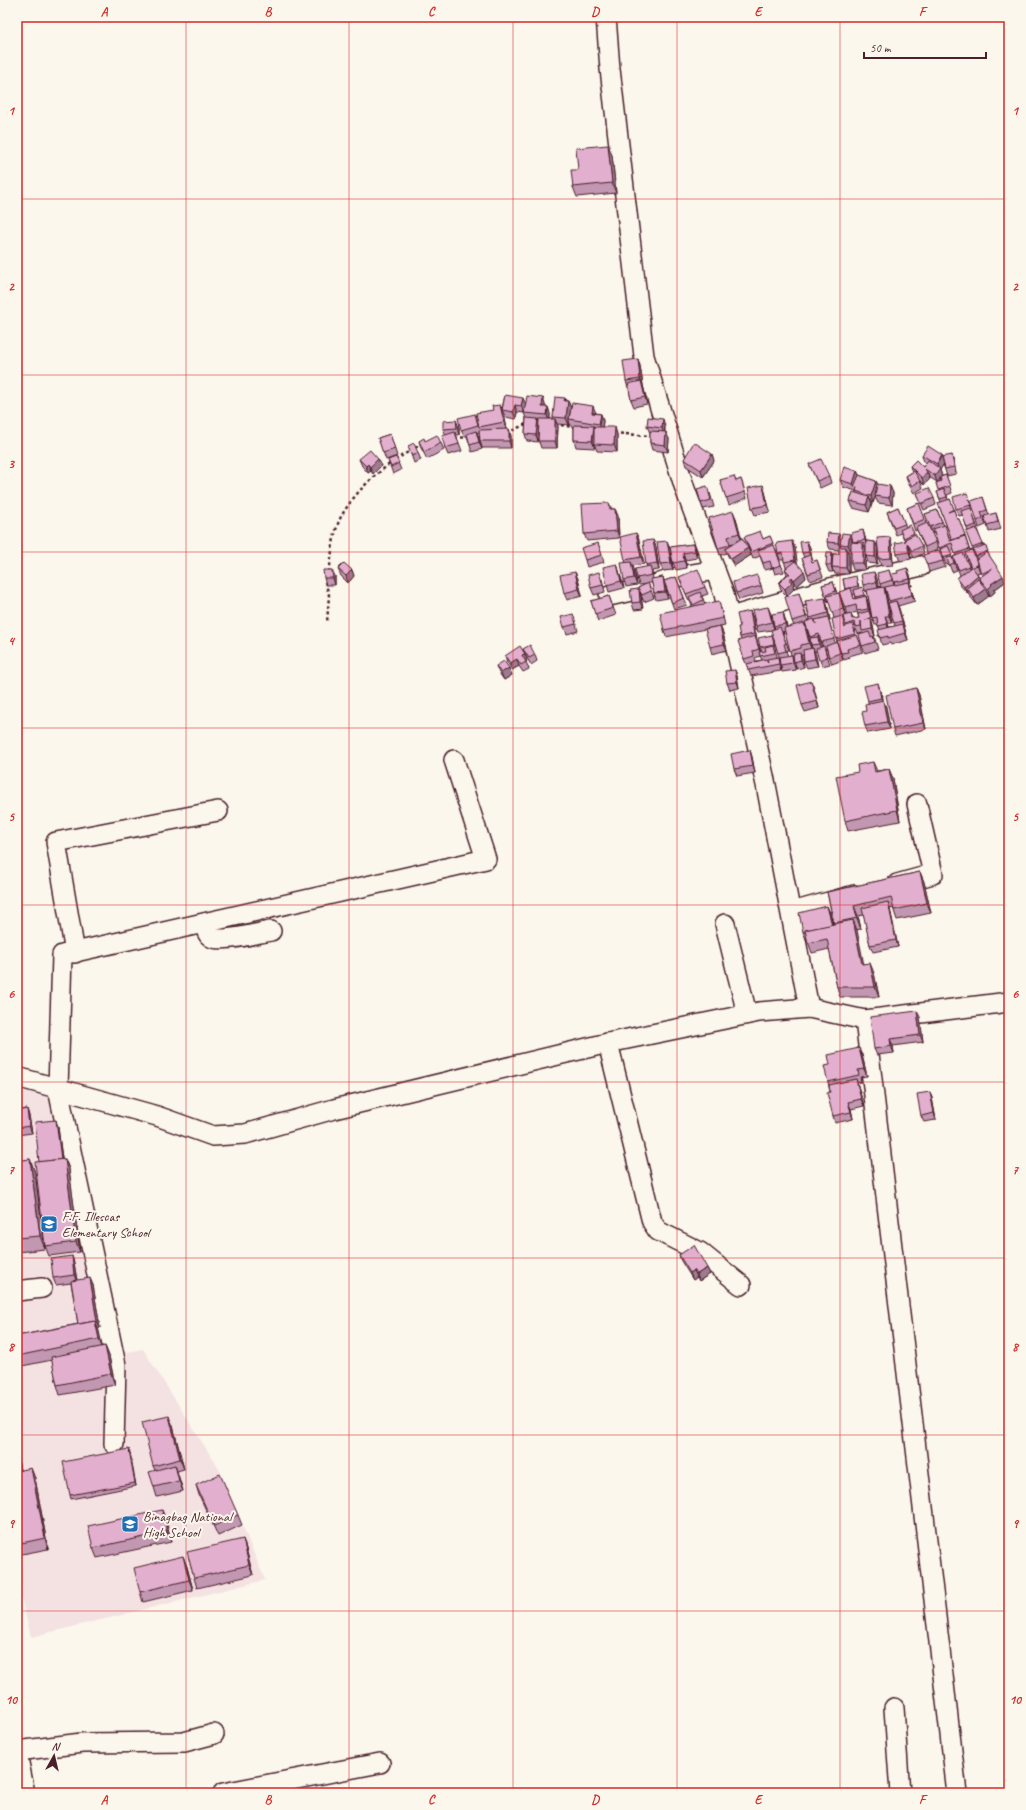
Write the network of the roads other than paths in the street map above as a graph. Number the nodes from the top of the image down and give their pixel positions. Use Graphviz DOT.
graph roads {
  1 [pos="606,17"];
  2 [pos="921,566"];
  3 [pos="715,569"];
  4 [pos="609,596"];
  5 [pos="730,617"];
  6 [pos="454,760"];
  7 [pos="917,804"];
  8 [pos="218,811"];
  9 [pos="792,912"];
  10 [pos="205,923"];
  11 [pos="724,924"];
  12 [pos="271,931"];
  13 [pos="75,953"];
  14 [pos="1009,1002"];
  15 [pos="809,1008"];
  16 [pos="748,1014"];
  17 [pos="864,1020"];
  18 [pos="608,1043"];
  19 [pos="17,1077"];
  20 [pos="58,1089"];
  21 [pos="742,1285"];
  22 [pos="42,1288"];
  23 [pos="17,1291"];
  24 [pos="114,1444"];
  25 [pos="894,1708"];
  26 [pos="214,1734"];
  27 [pos="17,1752"];
  28 [pos="380,1763"];
  29 [pos="25,1793"];
  30 [pos="222,1793"];
  31 [pos="900,1793"];
  32 [pos="957,1793"];
  1 -- 3 [label="street"];
  2 -- 5 [label="street"];
  3 -- 4 [label="street"];
  3 -- 5 [label="street"];
  5 -- 9 [label="street"];
  6 -- 10 [label="street"];
  7 -- 9 [label="street"];
  8 -- 13 [label="street"];
  9 -- 15 [label="street"];
  10 -- 12 [label="street"];
  10 -- 13 [label="street"];
  11 -- 16 [label="street"];
  13 -- 20 [label="street"];
  14 -- 17 [label="street"];
  15 -- 16 [label="street"];
  15 -- 17 [label="street"];
  16 -- 18 [label="street"];
  17 -- 32 [label="street"];
  18 -- 20 [label="street"];
  18 -- 21 [label="street"];
  19 -- 20 [label="street"];
  20 -- 24 [label="street"];
  22 -- 23 [label="street"];
  25 -- 31 [label="street"];
  26 -- 27 [label="street"];
  27 -- 29 [label="street"];
  28 -- 30 [label="street"];
}
